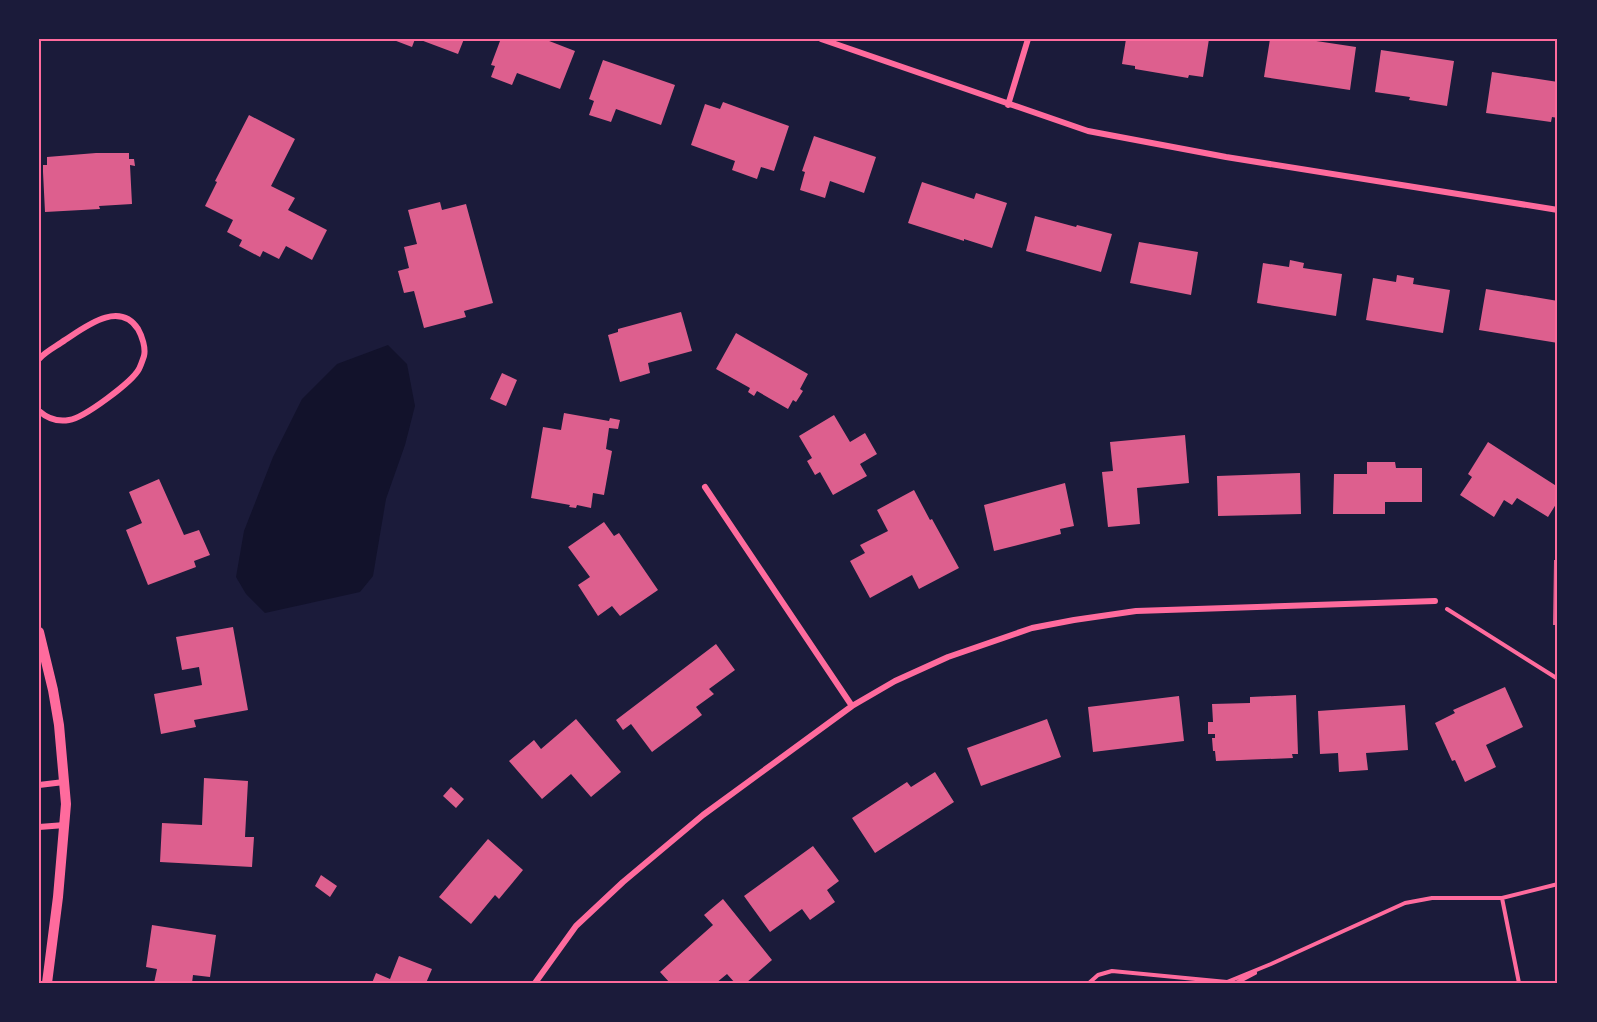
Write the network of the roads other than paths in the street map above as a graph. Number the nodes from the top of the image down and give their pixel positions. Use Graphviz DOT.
graph roads {
  1 [pos="820,39"];
  2 [pos="1028,39"];
  3 [pos="1008,105"];
  4 [pos="1558,210"];
  5 [pos="39,359"];
  6 [pos="39,411"];
  7 [pos="705,487"];
  8 [pos="1435,601"];
  9 [pos="39,632"];
  10 [pos="852,706"];
  11 [pos="64,782"];
  12 [pos="39,785"];
  13 [pos="66,825"];
  14 [pos="39,827"];
  15 [pos="47,983"];
  16 [pos="535,983"];
  1 -- 3 [label="street"];
  2 -- 3 [label="street"];
  3 -- 4 [label="street"];
  5 -- 6 [label="street"];
  7 -- 10 [label="street"];
  8 -- 10 [label="street"];
  9 -- 11 [label="street"];
  10 -- 16 [label="street"];
  11 -- 12 [label="street"];
  11 -- 13 [label="street"];
  13 -- 14 [label="street"];
  13 -- 15 [label="street"];
}
